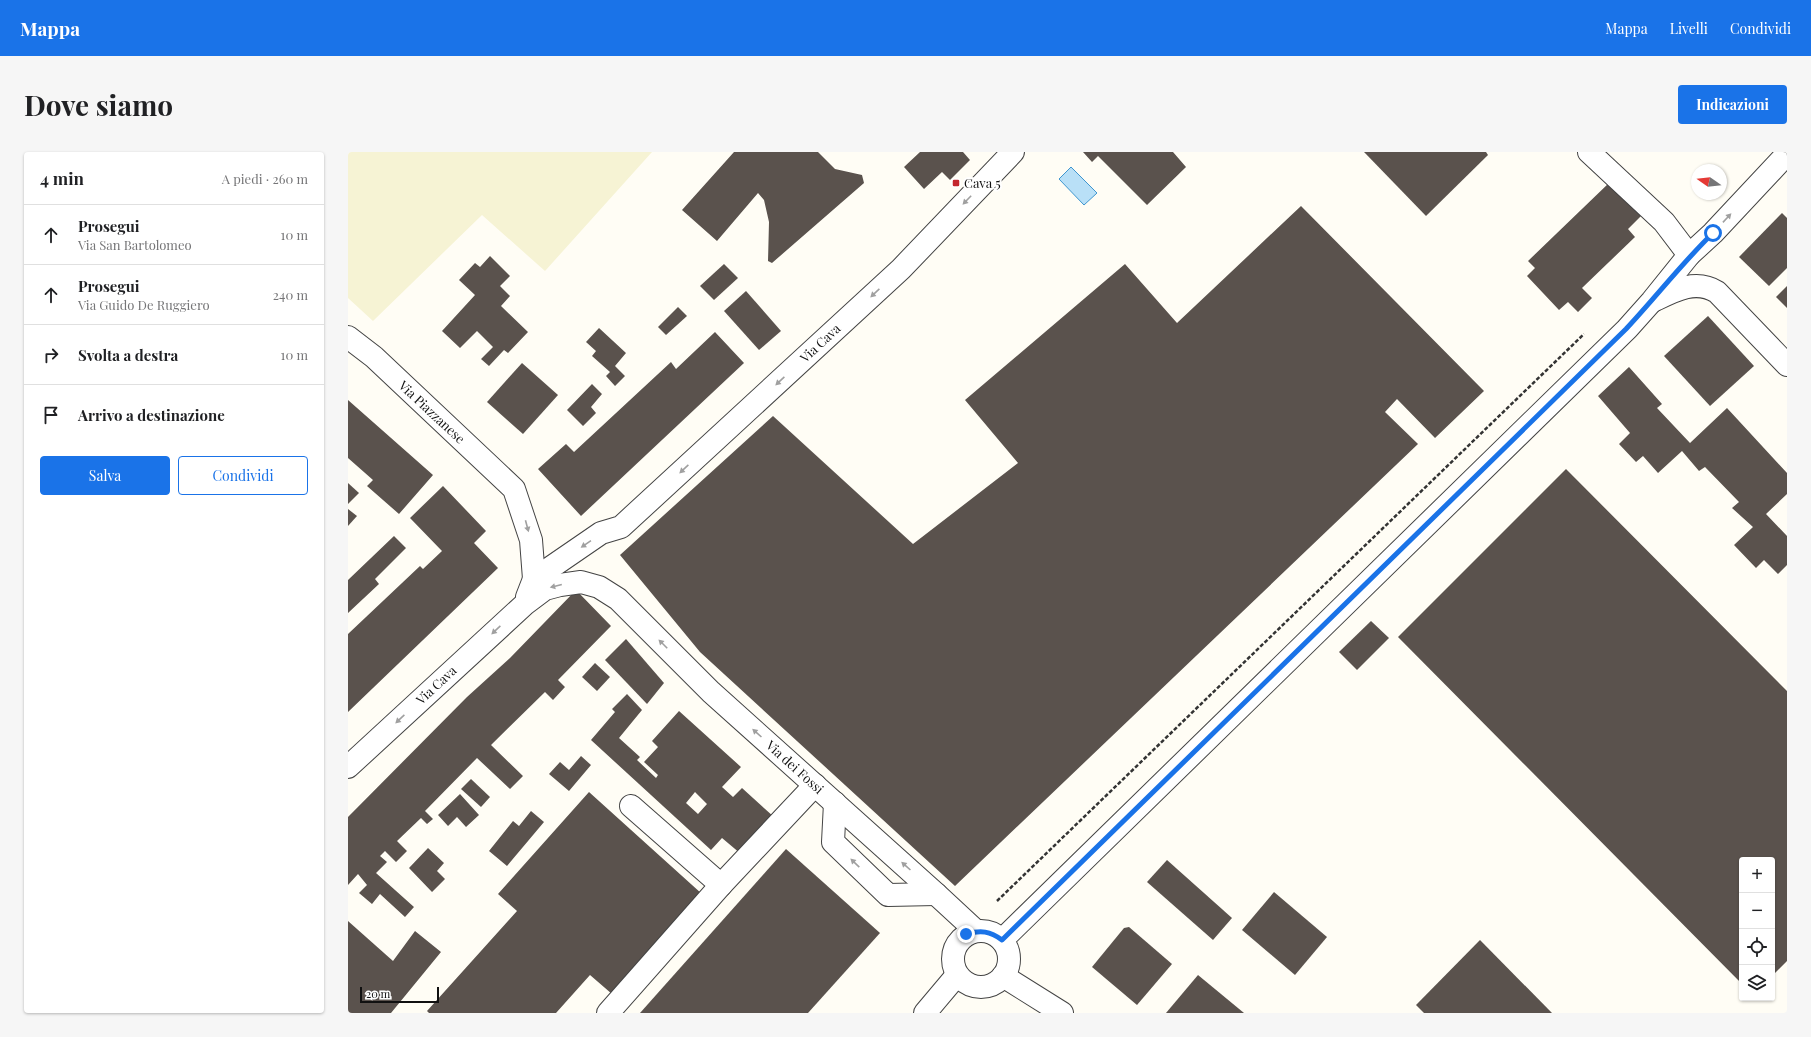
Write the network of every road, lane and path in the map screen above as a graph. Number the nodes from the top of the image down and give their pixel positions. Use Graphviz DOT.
graph roads {
  1 [pos="1013,152"];
  2 [pos="1589,152"];
  3 [pos="1787,154"];
  4 [pos="1689,255"];
  5 [pos="1652,301"];
  6 [pos="1585,332"];
  7 [pos="348,337"];
  8 [pos="1787,365"];
  9 [pos="534,579"];
  10 [pos="525,604"];
  11 [pos="348,767"];
  12 [pos="816,785"];
  13 [pos="835,803"];
  14 [pos="631,806"];
  15 [pos="721,885"];
  16 [pos="936,894"];
  17 [pos="997,901"];
  18 [pos="976,931"];
  19 [pos="1002,940"];
  20 [pos="958,975"];
  21 [pos="1003,976"];
  22 [pos="608,1013"];
  23 [pos="925,1013"];
  24 [pos="1062,1013"];
  1 -- 9 [label="street, Via Cava, one-way"];
  2 -- 4 [label="street"];
  4 -- 3 [label="street, one-way"];
  4 -- 5 [label="street"];
  5 -- 8 [label="street"];
  5 -- 19 [label="street"];
  6 -- 17 [label="path"];
  7 -- 9 [label="street, Via Piazzanese, one-way"];
  9 -- 10 [label="street"];
  10 -- 11 [label="street, Via Cava, one-way"];
  12 -- 10 [label="street, Via dei Fossi, one-way"];
  12 -- 13 [label="street, Via dei Fossi"];
  12 -- 15 [label="street"];
  16 -- 13 [label="street, Via dei Fossi, one-way"];
  16 -- 13 [label="street, one-way"];
  14 -- 15 [label="street"];
  15 -- 22 [label="street"];
  16 -- 18 [label="street, Via dei Fossi"];
  18 -- 19 [label="street"];
  18 -- 20 [label="street"];
  19 -- 21 [label="street"];
  20 -- 21 [label="street"];
  20 -- 23 [label="street"];
  21 -- 24 [label="street"];
}
